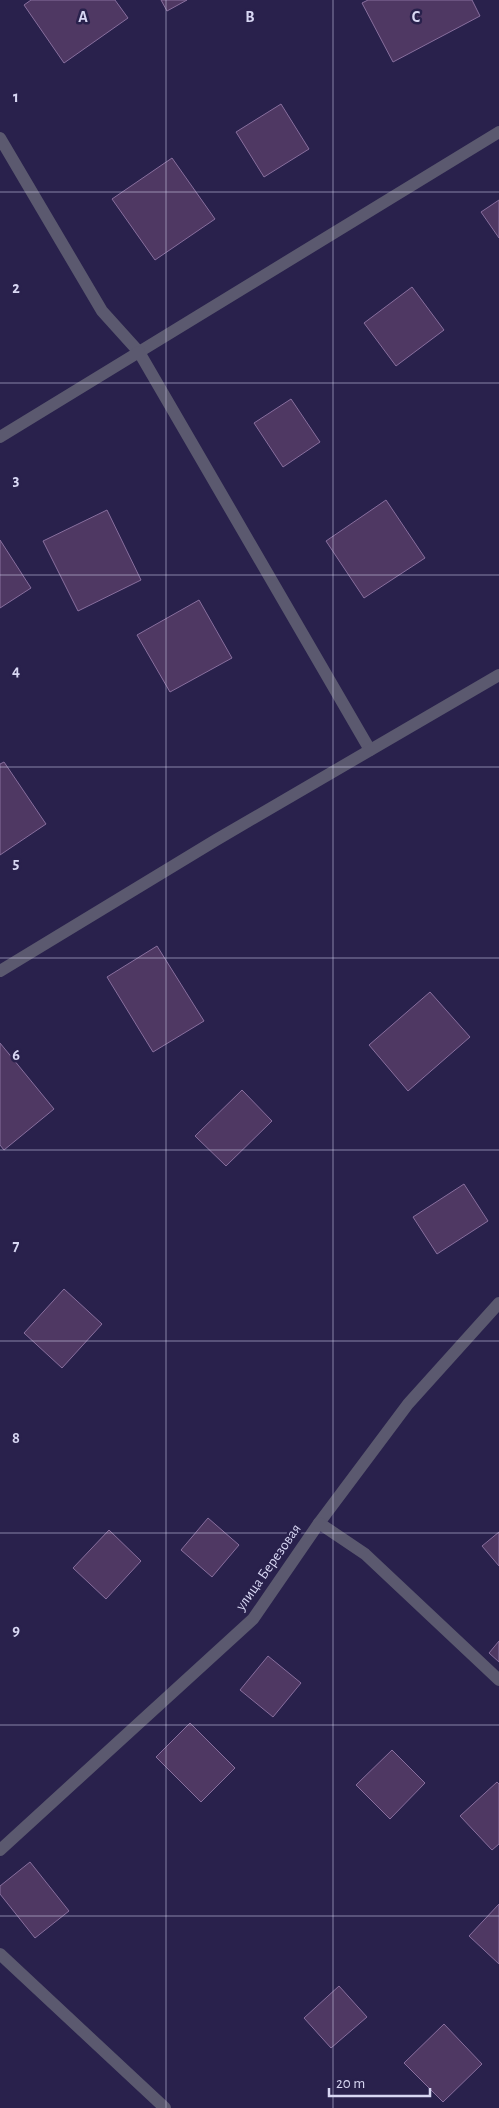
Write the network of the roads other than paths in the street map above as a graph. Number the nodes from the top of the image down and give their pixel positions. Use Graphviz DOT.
graph roads {
  1 [pos="499,132"];
  2 [pos="0,138"];
  3 [pos="139,352"];
  4 [pos="0,437"];
  5 [pos="499,675"];
  6 [pos="370,750"];
  7 [pos="0,971"];
  8 [pos="499,1303"];
  9 [pos="319,1523"];
  10 [pos="499,1680"];
  11 [pos="0,1850"];
  12 [pos="0,1954"];
  13 [pos="165,2108"];
  1 -- 3 [label="street"];
  2 -- 3 [label="street"];
  3 -- 4 [label="street"];
  3 -- 6 [label="street"];
  5 -- 6 [label="street"];
  6 -- 7 [label="street"];
  8 -- 9 [label="street"];
  9 -- 10 [label="street, улица Березовая"];
  9 -- 11 [label="street, улица Березовая"];
  12 -- 13 [label="street"];
}
